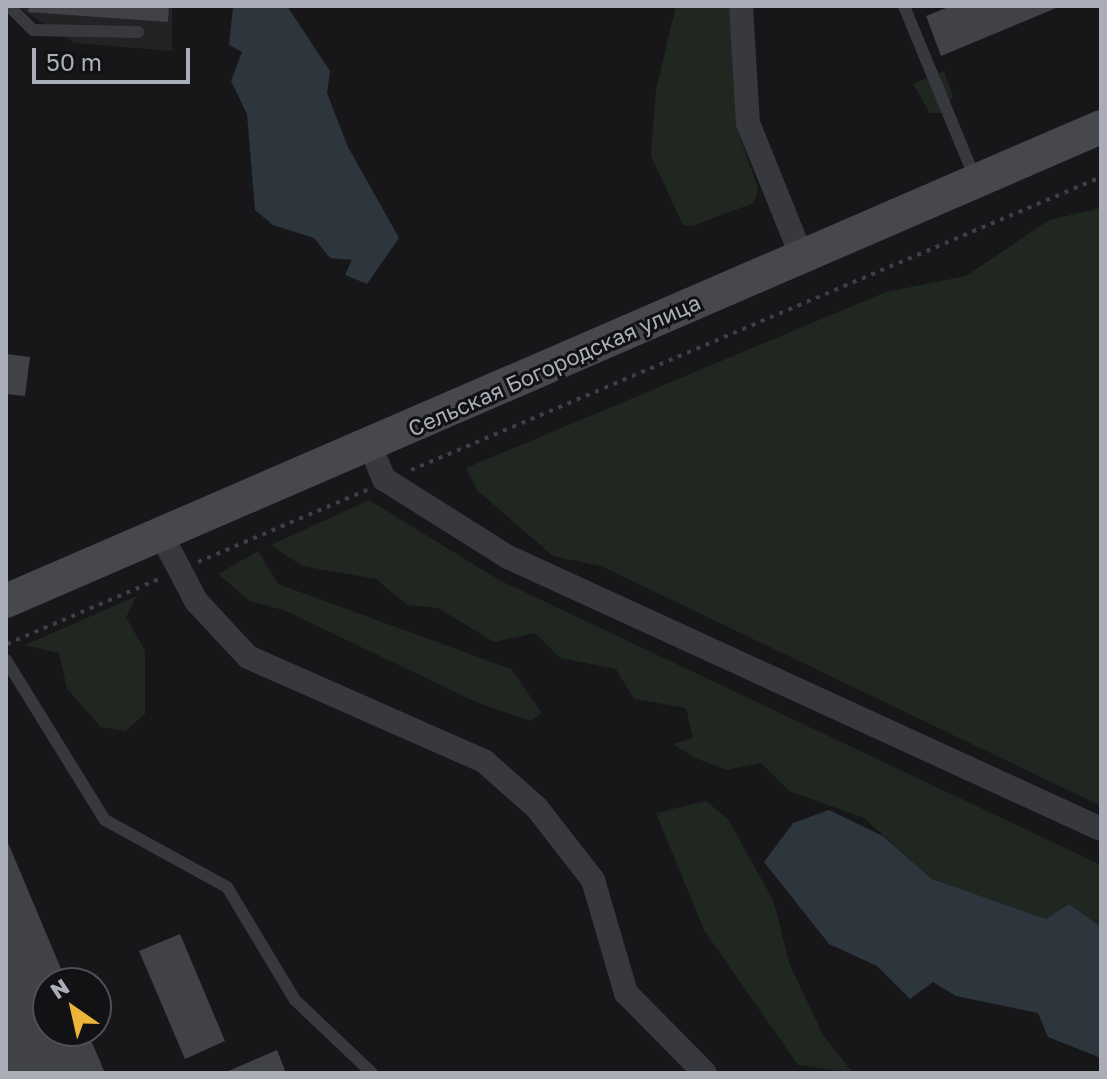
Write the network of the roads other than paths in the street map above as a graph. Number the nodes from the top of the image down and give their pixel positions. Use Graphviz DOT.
graph roads {
  1 [pos="9,6"];
  2 [pos="741,6"];
  3 [pos="904,6"];
  4 [pos="138,32"];
  5 [pos="1101,127"];
  6 [pos="977,181"];
  7 [pos="802,257"];
  8 [pos="370,445"];
  9 [pos="161,534"];
  10 [pos="6,601"];
  11 [pos="6,660"];
  12 [pos="1101,829"];
  13 [pos="372,1073"];
  14 [pos="705,1073"];
  1 -- 4 [label="lane"];
  2 -- 7 [label="street"];
  3 -- 6 [label="lane"];
  5 -- 6 [label="main road, Сельская Богородская улица"];
  6 -- 7 [label="main road, Сельская Богородская улица"];
  7 -- 8 [label="main road, Сельская Богородская улица"];
  8 -- 9 [label="main road, Сельская Богородская улица"];
  8 -- 12 [label="street"];
  9 -- 10 [label="main road, Сельская Богородская улица"];
  9 -- 14 [label="street"];
  11 -- 13 [label="lane"];
}
